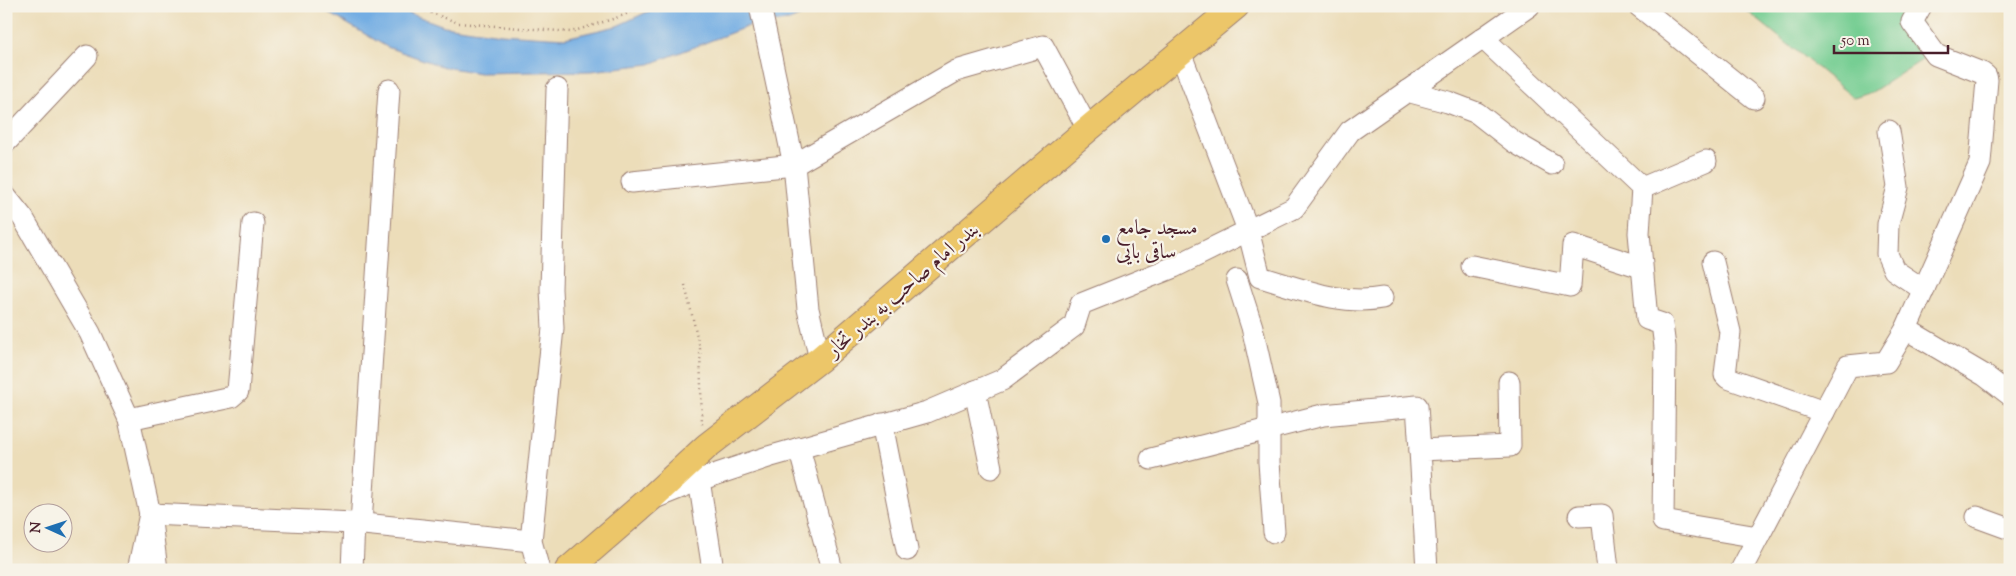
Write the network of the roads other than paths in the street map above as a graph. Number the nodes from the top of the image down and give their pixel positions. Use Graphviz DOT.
graph roads {
  1 [pos="1236,6"];
  2 [pos="1529,6"];
  3 [pos="1639,6"];
  4 [pos="1921,6"];
  5 [pos="762,15"];
  6 [pos="1483,38"];
  7 [pos="1180,52"];
  8 [pos="87,56"];
  9 [pos="557,89"];
  10 [pos="389,90"];
  11 [pos="1407,91"];
  12 [pos="1754,98"];
  13 [pos="1088,129"];
  14 [pos="1889,131"];
  15 [pos="6,142"];
  16 [pos="1706,161"];
  17 [pos="1552,164"];
  18 [pos="794,165"];
  19 [pos="632,182"];
  20 [pos="1642,188"];
  21 [pos="6,196"];
  22 [pos="253,223"];
  23 [pos="1248,230"];
  24 [pos="1713,262"];
  25 [pos="1472,266"];
  26 [pos="1641,267"];
  27 [pos="1237,280"];
  28 [pos="1924,290"];
  29 [pos="1382,298"];
  30 [pos="1906,329"];
  31 [pos="820,359"];
  32 [pos="1509,382"];
  33 [pos="975,391"];
  34 [pos="2010,395"];
  35 [pos="1824,412"];
  36 [pos="129,419"];
  37 [pos="882,424"];
  38 [pos="1270,428"];
  39 [pos="799,448"];
  40 [pos="1420,450"];
  41 [pos="1151,458"];
  42 [pos="991,468"];
  43 [pos="699,480"];
  44 [pos="650,499"];
  45 [pos="150,514"];
  46 [pos="1579,516"];
  47 [pos="1977,517"];
  48 [pos="357,523"];
  49 [pos="2010,529"];
  50 [pos="1274,532"];
  51 [pos="1758,537"];
  52 [pos="531,541"];
  53 [pos="907,550"];
  54 [pos="830,562"];
  55 [pos="138,570"];
  56 [pos="157,570"];
  57 [pos="352,570"];
  58 [pos="539,570"];
  59 [pos="568,570"];
  60 [pos="712,570"];
  61 [pos="1427,570"];
  62 [pos="1608,570"];
  63 [pos="1741,570"];
  1 -- 7 [label="main road, بندر امام صاحب به بندر تخار"];
  2 -- 6 [label="street"];
  3 -- 12 [label="street"];
  4 -- 28 [label="street"];
  5 -- 18 [label="street"];
  6 -- 11 [label="street"];
  6 -- 20 [label="street"];
  7 -- 13 [label="main road, بندر امام صاحب به بندر تخار"];
  7 -- 23 [label="street"];
  8 -- 15 [label="street"];
  9 -- 52 [label="street"];
  10 -- 48 [label="street"];
  11 -- 17 [label="street"];
  11 -- 23 [label="street"];
  13 -- 18 [label="street"];
  13 -- 31 [label="main road, بندر امام صاحب به بندر تخار"];
  14 -- 28 [label="street"];
  16 -- 20 [label="street"];
  18 -- 19 [label="street"];
  18 -- 31 [label="street"];
  20 -- 26 [label="street"];
  21 -- 36 [label="street"];
  22 -- 36 [label="street"];
  23 -- 29 [label="street"];
  23 -- 33 [label="street"];
  24 -- 35 [label="street"];
  25 -- 26 [label="street"];
  26 -- 51 [label="street"];
  27 -- 38 [label="street"];
  28 -- 30 [label="street"];
  30 -- 34 [label="street"];
  30 -- 35 [label="street"];
  31 -- 44 [label="main road, بندر امام صاحب به بندر تخار"];
  32 -- 40 [label="street"];
  33 -- 37 [label="street"];
  33 -- 42 [label="street"];
  35 -- 51 [label="street"];
  36 -- 45 [label="street"];
  37 -- 39 [label="street"];
  37 -- 53 [label="street"];
  38 -- 40 [label="street"];
  38 -- 41 [label="street"];
  38 -- 50 [label="street"];
  39 -- 43 [label="street"];
  39 -- 54 [label="street"];
  40 -- 61 [label="street"];
  43 -- 44 [label="street"];
  43 -- 60 [label="street"];
  44 -- 59 [label="main road, بندر امام صاحب به بندر تخار"];
  45 -- 48 [label="street"];
  45 -- 55 [label="street"];
  45 -- 56 [label="street"];
  46 -- 62 [label="street"];
  47 -- 49 [label="street"];
  48 -- 52 [label="street"];
  48 -- 57 [label="street"];
  51 -- 63 [label="street"];
  52 -- 58 [label="street"];
}
